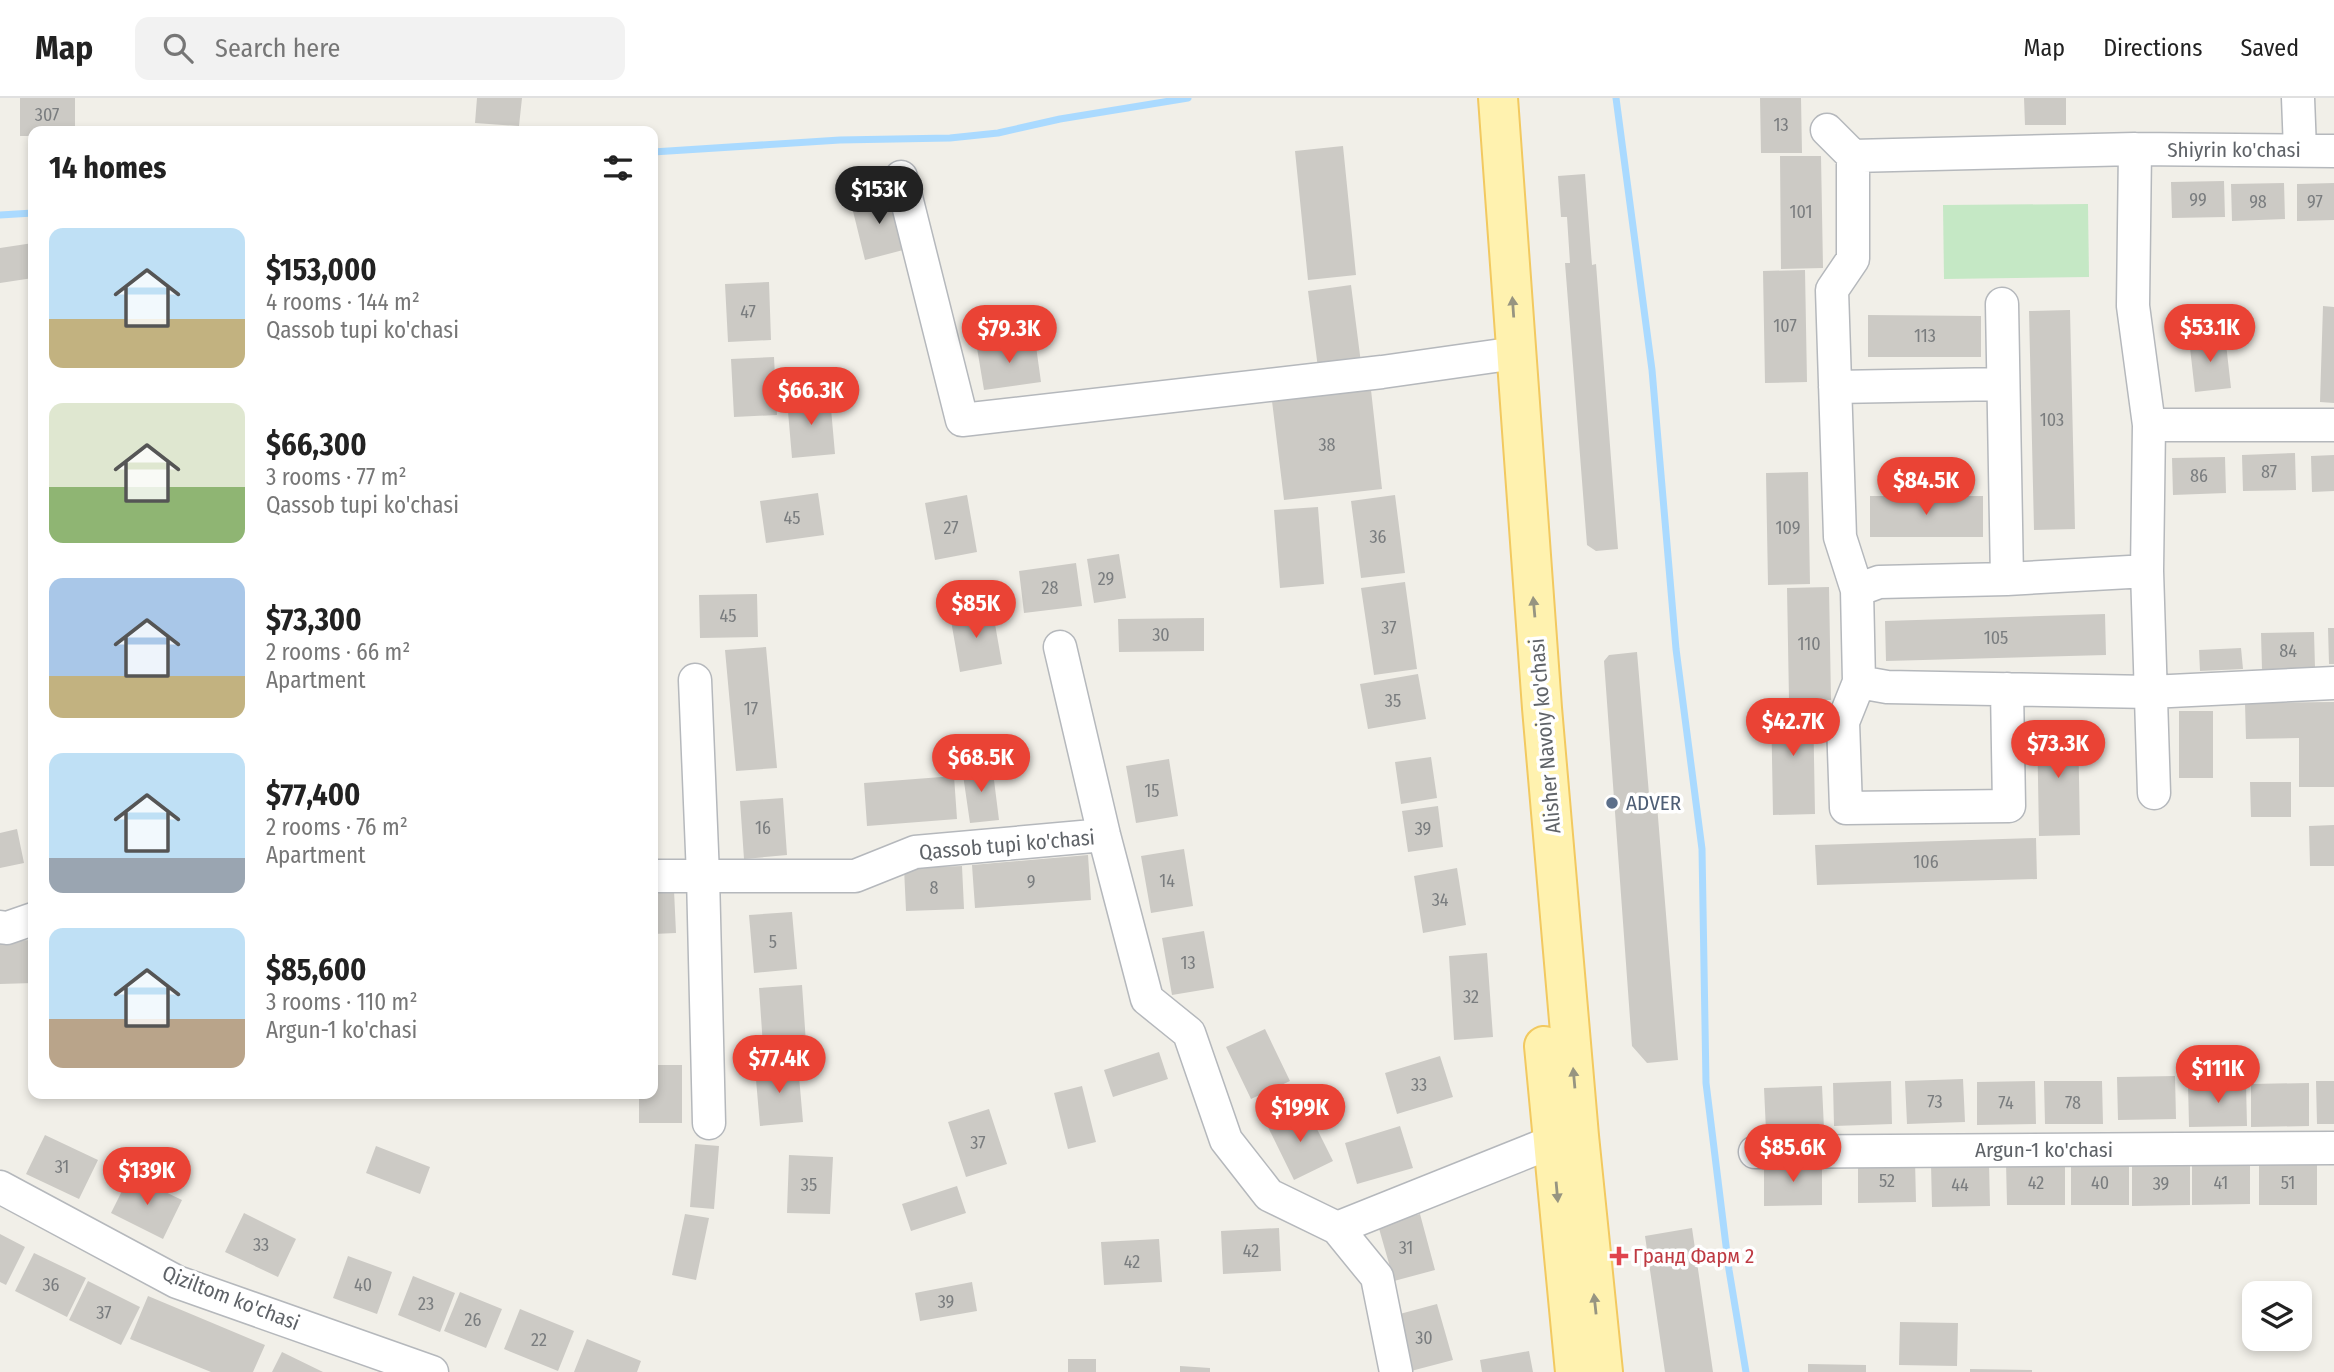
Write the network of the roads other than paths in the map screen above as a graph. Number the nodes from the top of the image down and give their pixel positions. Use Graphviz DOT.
graph roads {
  1 [pos="1473,98"];
  2 [pos="1498,98"];
  3 [pos="2298,98"];
  4 [pos="1827,130"];
  5 [pos="2135,149"];
  6 [pos="2300,150"];
  7 [pos="2334,150"];
  8 [pos="1853,156"];
  9 [pos="901,177"];
  10 [pos="2001,303"];
  11 [pos="1503,354"];
  12 [pos="2003,384"];
  13 [pos="1835,387"];
  14 [pos="2149,425"];
  15 [pos="2334,425"];
  16 [pos="2147,571"];
  17 [pos="2007,579"];
  18 [pos="1857,590"];
  19 [pos="1060,647"];
  20 [pos="695,680"];
  21 [pos="1859,682"];
  22 [pos="2334,683"];
  23 [pos="2007,689"];
  24 [pos="2150,692"];
  25 [pos="2154,793"];
  26 [pos="1104,835"];
  27 [pos="658,876"];
  28 [pos="703,876"];
  29 [pos="28,921"];
  30 [pos="0,927"];
  31 [pos="709,1123"];
  32 [pos="1566,1139"];
  33 [pos="2334,1148"];
  34 [pos="1755,1152"];
  35 [pos="0,1187"];
  36 [pos="1337,1228"];
  37 [pos="432,1372"];
  38 [pos="1396,1372"];
  39 [pos="1575,1372"];
  40 [pos="1603,1372"];
  1 -- 11 [label="main road, Alisher Navoiy ko'chasi"];
  11 -- 2 [label="main road, Alisher Navoiy ko'chasi, one-way"];
  3 -- 6 [label="street"];
  4 -- 8 [label="street"];
  5 -- 6 [label="street, Shiyrin ko'chasi"];
  5 -- 8 [label="street, Shiyrin ko'chasi"];
  5 -- 14 [label="street"];
  6 -- 7 [label="street, Shiyrin ko'chasi"];
  8 -- 13 [label="street"];
  9 -- 11 [label="street"];
  10 -- 12 [label="street"];
  11 -- 32 [label="main road, Alisher Navoiy ko'chasi"];
  12 -- 13 [label="street"];
  12 -- 17 [label="street"];
  13 -- 18 [label="street"];
  14 -- 15 [label="street"];
  14 -- 16 [label="street"];
  16 -- 17 [label="street"];
  16 -- 24 [label="street"];
  17 -- 18 [label="street"];
  18 -- 21 [label="street"];
  19 -- 26 [label="street"];
  20 -- 28 [label="street"];
  21 -- 23 [label="street"];
  21 -- 23 [label="street"];
  22 -- 24 [label="street"];
  23 -- 24 [label="street"];
  24 -- 25 [label="street"];
  26 -- 28 [label="street, Qassob tupi ko'chasi"];
  26 -- 36 [label="street, Qassob tupi ko'chasi"];
  27 -- 28 [label="street, Qassob tupi ko'chasi"];
  28 -- 31 [label="street"];
  29 -- 30 [label="street"];
  32 -- 36 [label="street"];
  32 -- 39 [label="main road, Alisher Navoiy ko'chasi, one-way"];
  40 -- 32 [label="main road, Alisher Navoiy ko'chasi, one-way"];
  33 -- 34 [label="street, Argun-1 ko'chasi"];
  35 -- 37 [label="street, Qiziltom ko'chasi"];
  36 -- 38 [label="street, Qassob tupi ko'chasi"];
}
